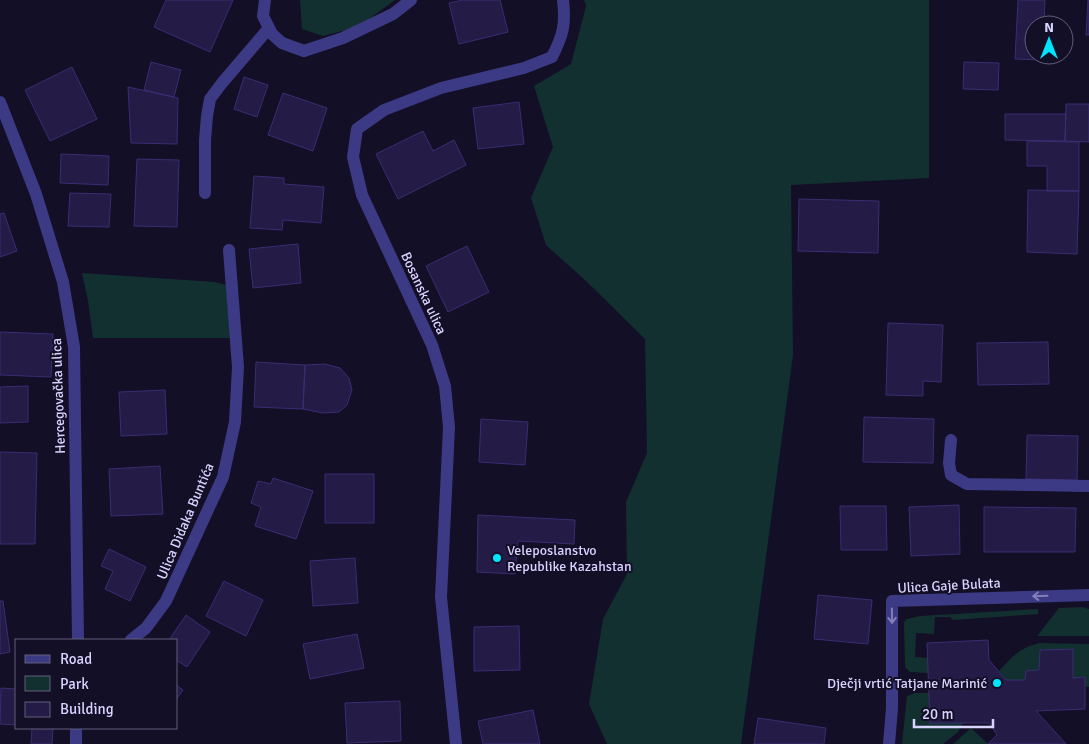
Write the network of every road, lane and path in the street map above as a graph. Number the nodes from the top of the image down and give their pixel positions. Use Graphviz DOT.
graph roads {
  1 [pos="265,0"];
  2 [pos="411,0"];
  3 [pos="563,0"];
  4 [pos="269,28"];
  5 [pos="0,102"];
  6 [pos="205,193"];
  7 [pos="229,250"];
  8 [pos="951,440"];
  9 [pos="1089,486"];
  10 [pos="1089,595"];
  11 [pos="78,639"];
  12 [pos="132,639"];
  13 [pos="76,729"];
  14 [pos="76,744"];
  15 [pos="456,744"];
  16 [pos="889,744"];
  1 -- 4 [label="street"];
  2 -- 4 [label="street"];
  3 -- 15 [label="street, Bosanska ulica"];
  4 -- 6 [label="street"];
  5 -- 11 [label="street, Hercegovačka ulica"];
  7 -- 12 [label="street, Ulica Didaka Buntića"];
  8 -- 9 [label="street"];
  10 -- 16 [label="street, Ulica Gaje Bulata, one-way"];
  13 -- 14 [label="street"];
}
